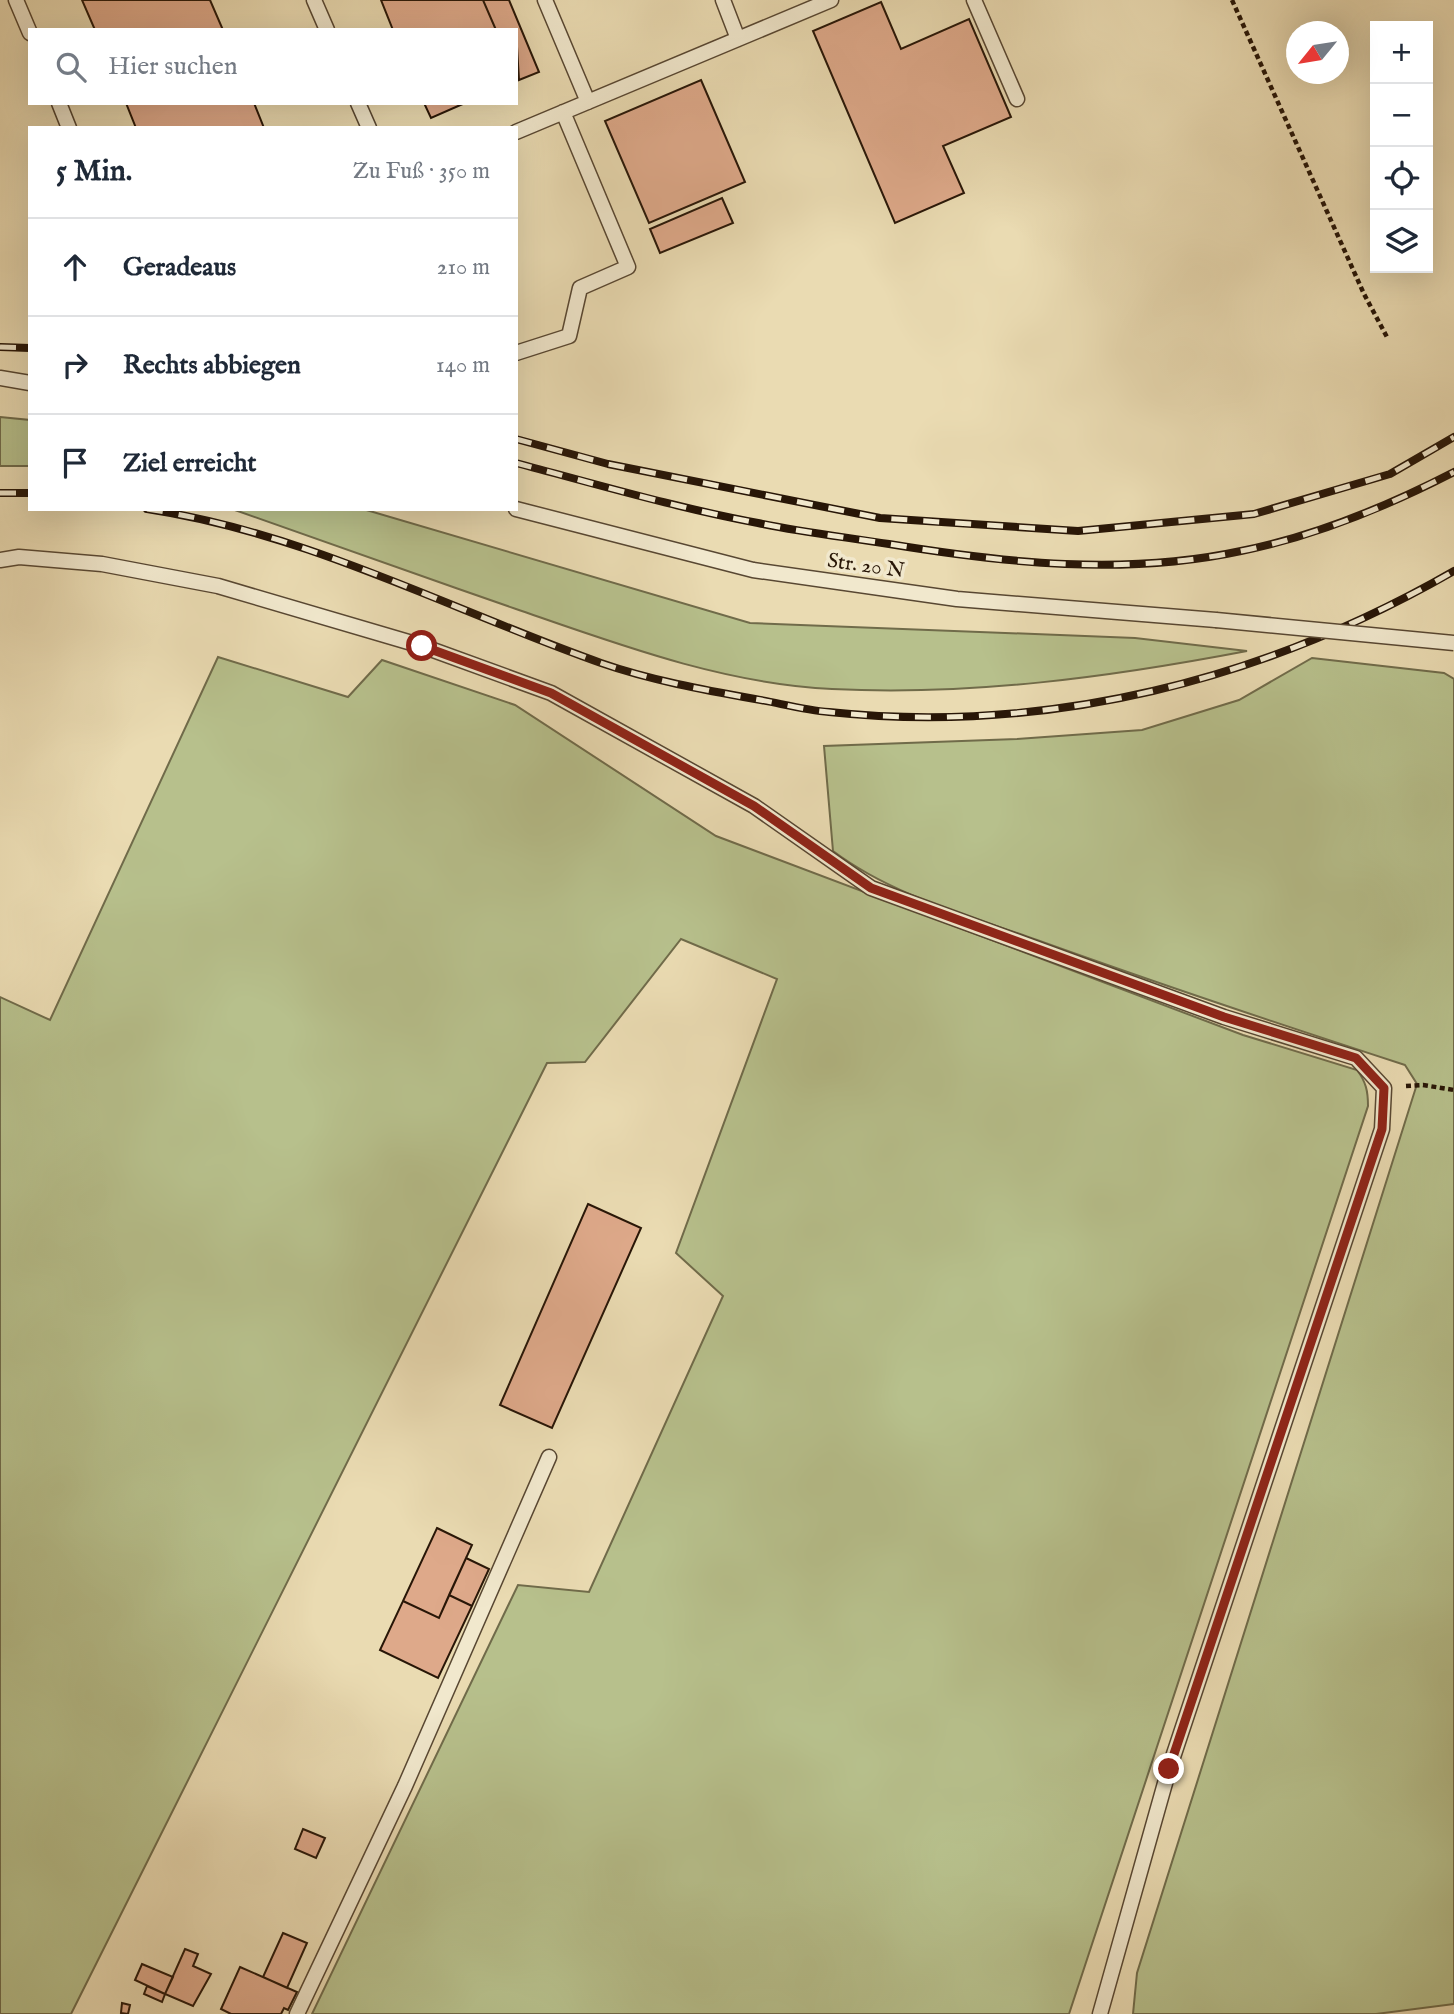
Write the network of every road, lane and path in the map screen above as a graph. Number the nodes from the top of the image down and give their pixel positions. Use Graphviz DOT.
graph roads {
  1 [pos="16,0"];
  2 [pos="314,0"];
  3 [pos="545,0"];
  4 [pos="723,0"];
  5 [pos="831,0"];
  6 [pos="974,0"];
  7 [pos="1232,0"];
  8 [pos="28,28"];
  9 [pos="326,28"];
  10 [pos="738,39"];
  11 [pos="1017,99"];
  12 [pos="588,102"];
  13 [pos="60,105"];
  14 [pos="359,105"];
  15 [pos="563,112"];
  16 [pos="68,126"];
  17 [pos="368,126"];
  18 [pos="518,131"];
  19 [pos="1388,339"];
  20 [pos="518,352"];
  21 [pos="0,378"];
  22 [pos="28,383"];
  23 [pos="518,510"];
  24 [pos="0,560"];
  25 [pos="1454,643"];
  26 [pos="1384,1088"];
  27 [pos="1454,1090"];
  28 [pos="549,1457"];
  29 [pos="297,2014"];
  30 [pos="1100,2014"];
  1 -- 8 [label="lane"];
  2 -- 9 [label="lane"];
  3 -- 12 [label="lane"];
  4 -- 10 [label="lane"];
  5 -- 10 [label="lane"];
  6 -- 11 [label="lane"];
  7 -- 19 [label="path"];
  10 -- 12 [label="lane"];
  12 -- 15 [label="lane"];
  13 -- 16 [label="lane"];
  14 -- 17 [label="lane"];
  15 -- 18 [label="lane"];
  15 -- 20 [label="lane"];
  21 -- 22 [label="lane"];
  23 -- 25 [label="lane, Str. 20 N, bridge"];
  24 -- 26 [label="lane"];
  26 -- 27 [label="path"];
  26 -- 30 [label="lane"];
  28 -- 29 [label="lane"];
}
